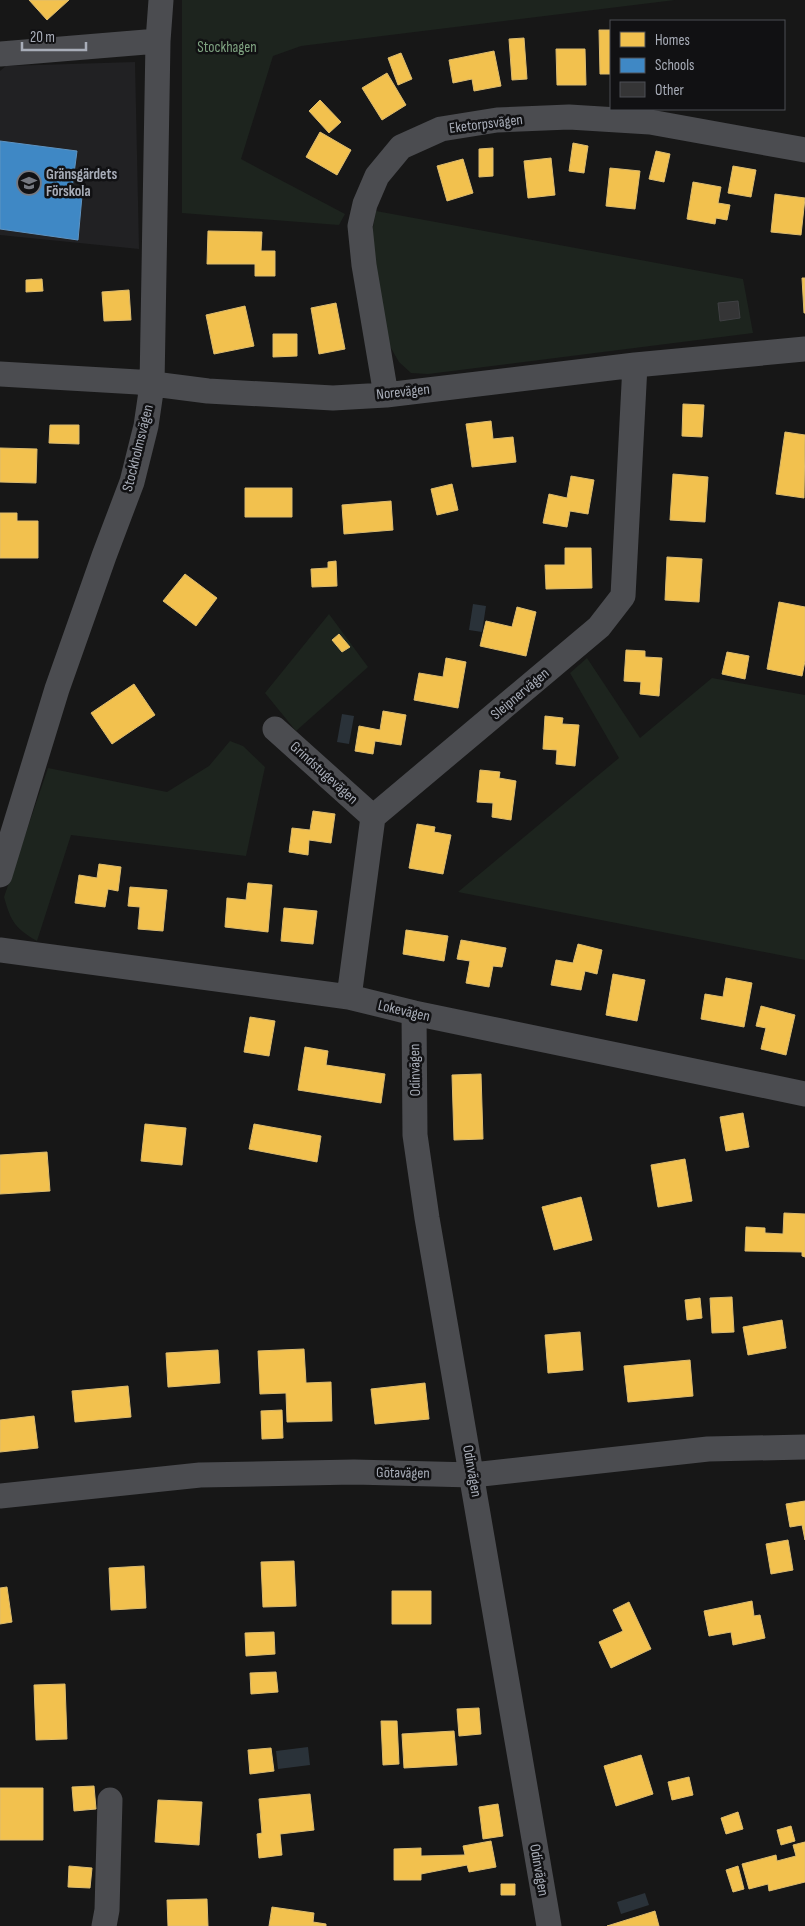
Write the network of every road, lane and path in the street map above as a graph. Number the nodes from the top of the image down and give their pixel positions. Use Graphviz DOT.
graph roads {
  1 [pos="161,0"];
  2 [pos="158,41"];
  3 [pos="0,54"];
  4 [pos="805,150"];
  5 [pos="805,349"];
  6 [pos="635,365"];
  7 [pos="0,374"];
  8 [pos="152,385"];
  9 [pos="386,395"];
  10 [pos="275,729"];
  11 [pos="373,817"];
  12 [pos="0,875"];
  13 [pos="0,950"];
  14 [pos="348,997"];
  15 [pos="414,1014"];
  16 [pos="805,1094"];
  17 [pos="805,1447"];
  18 [pos="473,1475"];
  19 [pos="0,1496"];
  20 [pos="110,1800"];
  21 [pos="104,1926"];
  22 [pos="549,1926"];
  1 -- 2 [label="street, Stockholmsvägen"];
  2 -- 3 [label="street"];
  2 -- 8 [label="street, Stockholmsvägen"];
  4 -- 9 [label="street, Eketorpsvägen"];
  5 -- 6 [label="street, Norevägen"];
  6 -- 9 [label="street, Norevägen"];
  6 -- 11 [label="street, Sleipnervägen"];
  7 -- 8 [label="street, Norevägen"];
  8 -- 9 [label="street, Norevägen"];
  8 -- 12 [label="street, Stockholmsvägen"];
  10 -- 11 [label="street, Grindstugevägen"];
  11 -- 14 [label="street"];
  13 -- 14 [label="street, Lokevägen"];
  14 -- 15 [label="street, Lokevägen"];
  15 -- 16 [label="street, Lokevägen"];
  15 -- 18 [label="street, Odinvägen"];
  17 -- 18 [label="street, Götavägen"];
  18 -- 19 [label="street, Götavägen"];
  18 -- 22 [label="street, Odinvägen"];
  20 -- 21 [label="street"];
}
